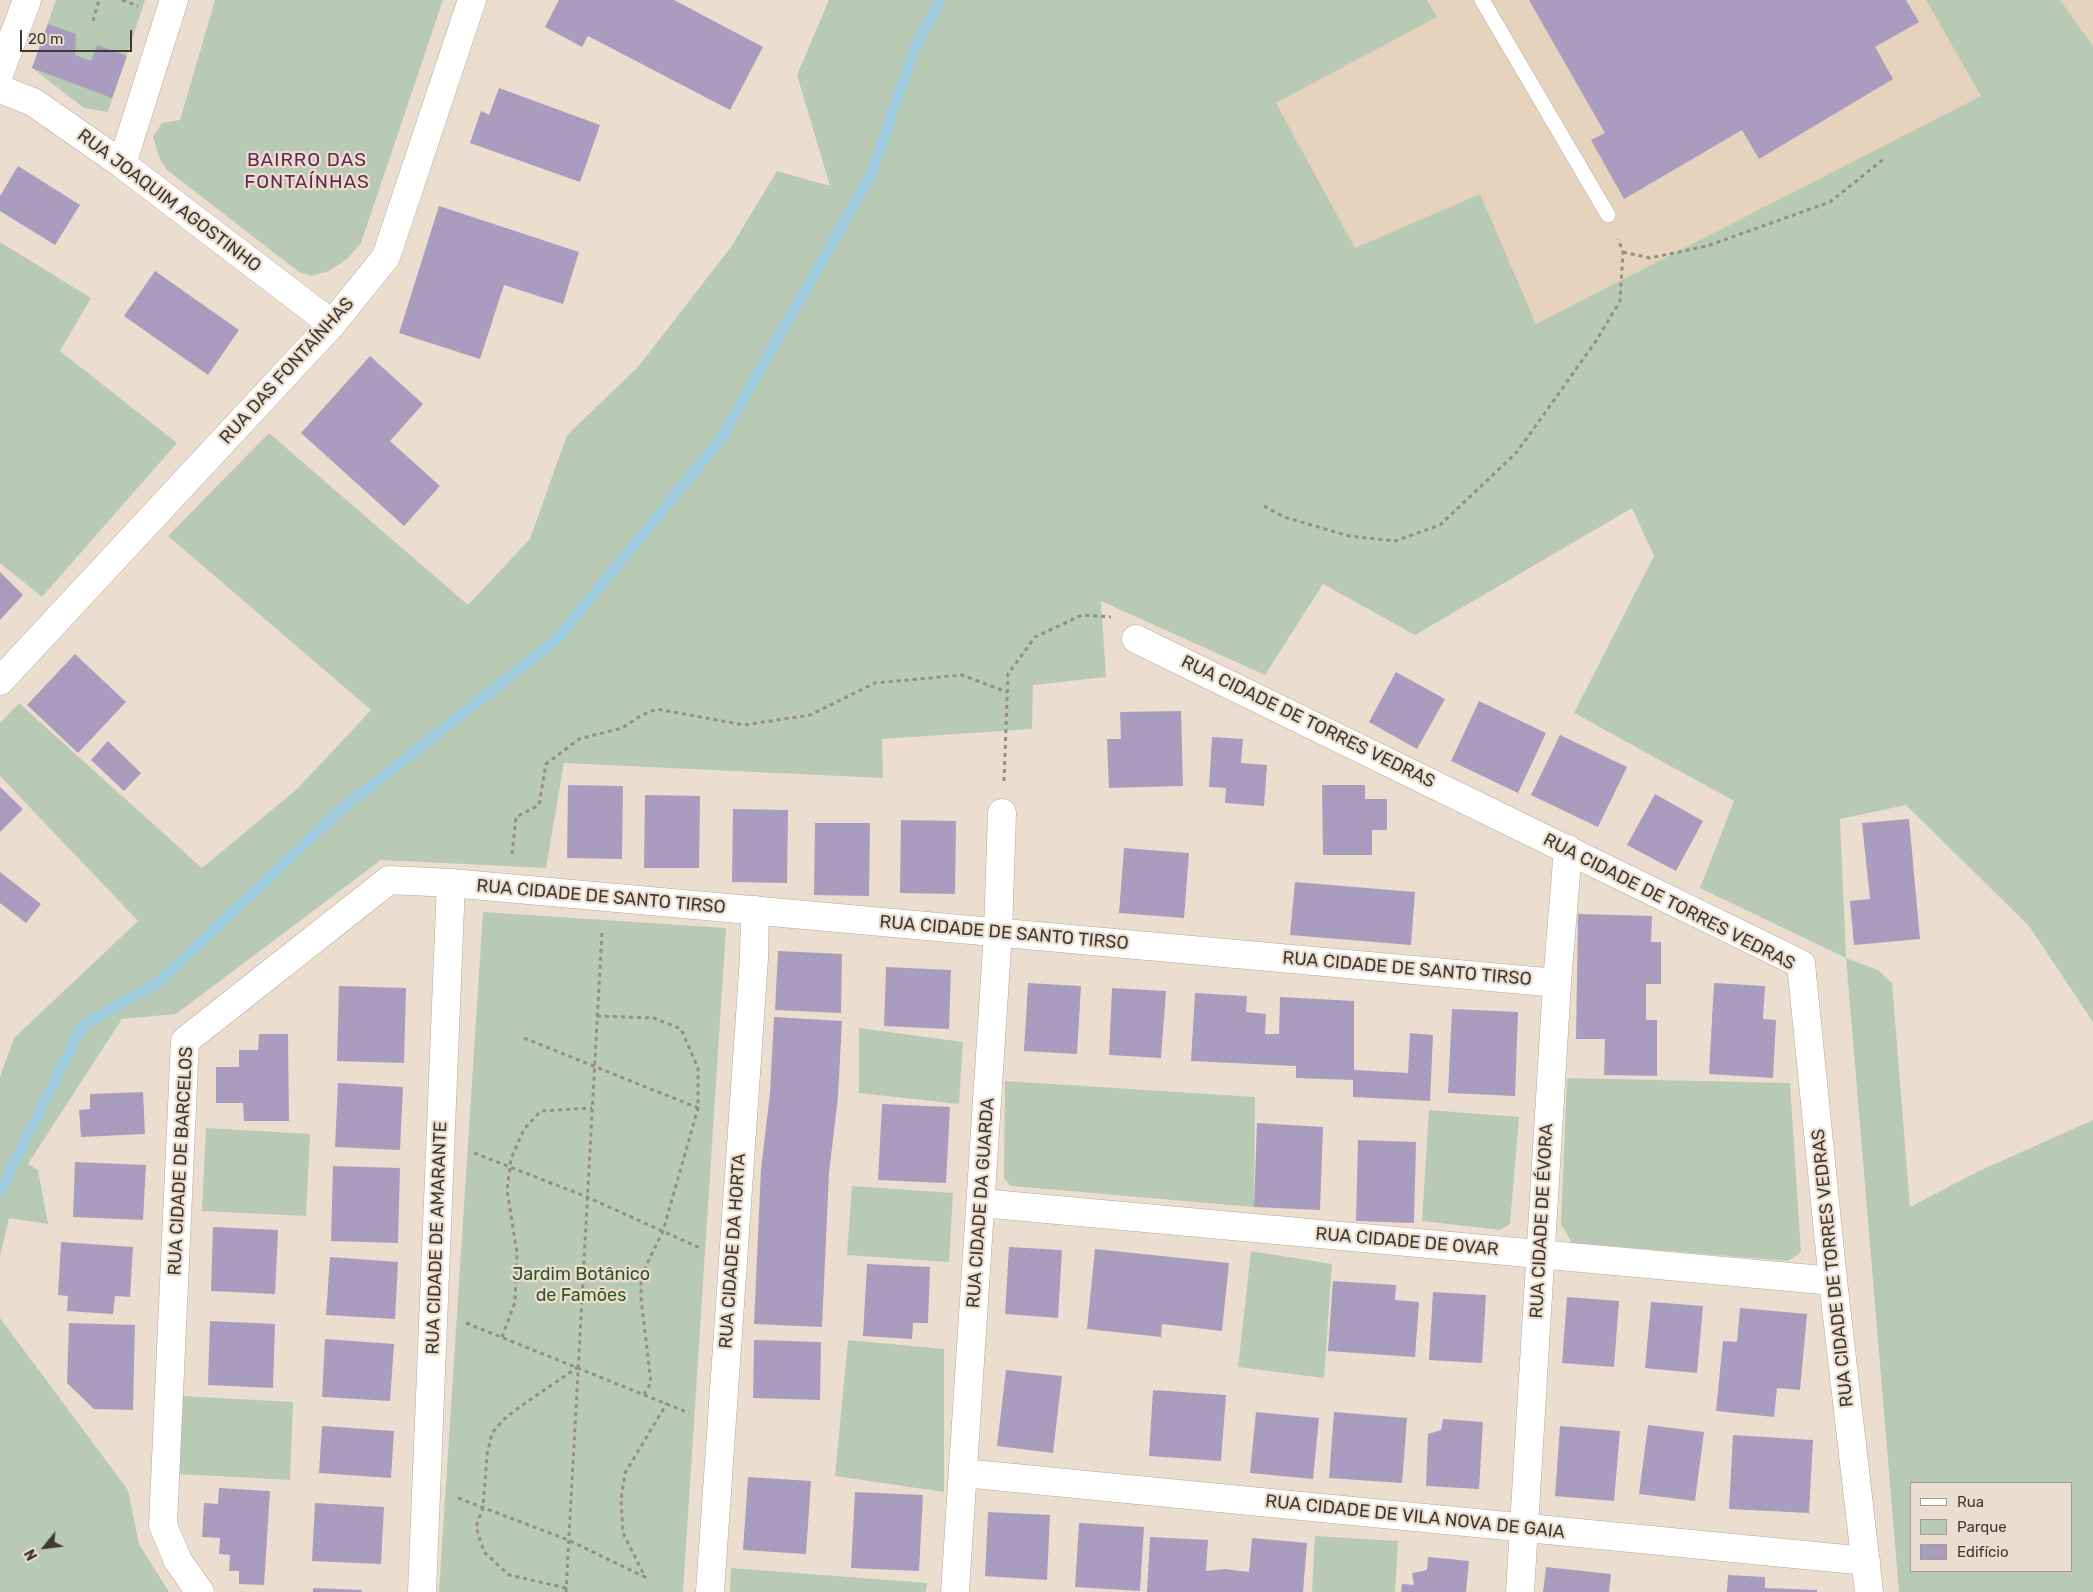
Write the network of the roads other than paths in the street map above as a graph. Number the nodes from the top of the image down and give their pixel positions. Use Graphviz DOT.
graph roads {
  1 [pos="26,0"];
  2 [pos="174,0"];
  3 [pos="472,0"];
  4 [pos="1482,0"];
  5 [pos="0,72"];
  6 [pos="0,89"];
  7 [pos="122,164"];
  8 [pos="1608,215"];
  9 [pos="332,324"];
  10 [pos="1136,639"];
  11 [pos="0,681"];
  12 [pos="1002,813"];
  13 [pos="1568,849"];
  14 [pos="452,883"];
  15 [pos="755,910"];
  16 [pos="998,932"];
  17 [pos="1557,983"];
  18 [pos="981,1203"];
  19 [pos="1540,1254"];
  20 [pos="1833,1281"];
  21 [pos="963,1473"];
  22 [pos="1524,1528"];
  23 [pos="1866,1561"];
  24 [pos="200,1592"];
  25 [pos="422,1592"];
  26 [pos="710,1592"];
  27 [pos="955,1592"];
  28 [pos="1520,1592"];
  29 [pos="1869,1592"];
  1 -- 5 [label="street"];
  2 -- 7 [label="street"];
  3 -- 9 [label="street, RUA DAS FONTAÍNHAS"];
  4 -- 8 [label="lane"];
  6 -- 7 [label="street, RUA JOAQUIM AGOSTINHO"];
  7 -- 9 [label="street, RUA JOAQUIM AGOSTINHO"];
  9 -- 11 [label="street, RUA DAS FONTAÍNHAS"];
  10 -- 13 [label="street, RUA CIDADE DE TORRES VEDRAS"];
  12 -- 16 [label="street, RUA CIDADE DA GUARDA"];
  13 -- 17 [label="street, RUA CIDADE DE ÉVORA"];
  13 -- 20 [label="street, RUA CIDADE DE TORRES VEDRAS"];
  14 -- 15 [label="street, RUA CIDADE DE SANTO TIRSO"];
  14 -- 24 [label="street, RUA CIDADE DE BARCELOS"];
  14 -- 25 [label="street, RUA CIDADE DE AMARANTE"];
  15 -- 16 [label="street, RUA CIDADE DE SANTO TIRSO"];
  15 -- 26 [label="street, RUA CIDADE DA HORTA"];
  16 -- 17 [label="street, RUA CIDADE DE SANTO TIRSO"];
  16 -- 18 [label="street, RUA CIDADE DA GUARDA"];
  17 -- 19 [label="street, RUA CIDADE DE ÉVORA"];
  18 -- 19 [label="street, RUA CIDADE DE OVAR"];
  18 -- 21 [label="street, RUA CIDADE DA GUARDA"];
  19 -- 20 [label="street, RUA CIDADE DE OVAR"];
  19 -- 22 [label="street, RUA CIDADE DE ÉVORA"];
  20 -- 23 [label="street, RUA CIDADE DE TORRES VEDRAS"];
  21 -- 22 [label="street, RUA CIDADE DE VILA NOVA DE GAIA"];
  21 -- 27 [label="street, RUA CIDADE DA GUARDA"];
  22 -- 23 [label="street, RUA CIDADE DE VILA NOVA DE GAIA"];
  22 -- 28 [label="street, RUA CIDADE DE ÉVORA"];
  23 -- 29 [label="street, RUA CIDADE DE TORRES VEDRAS"];
}
